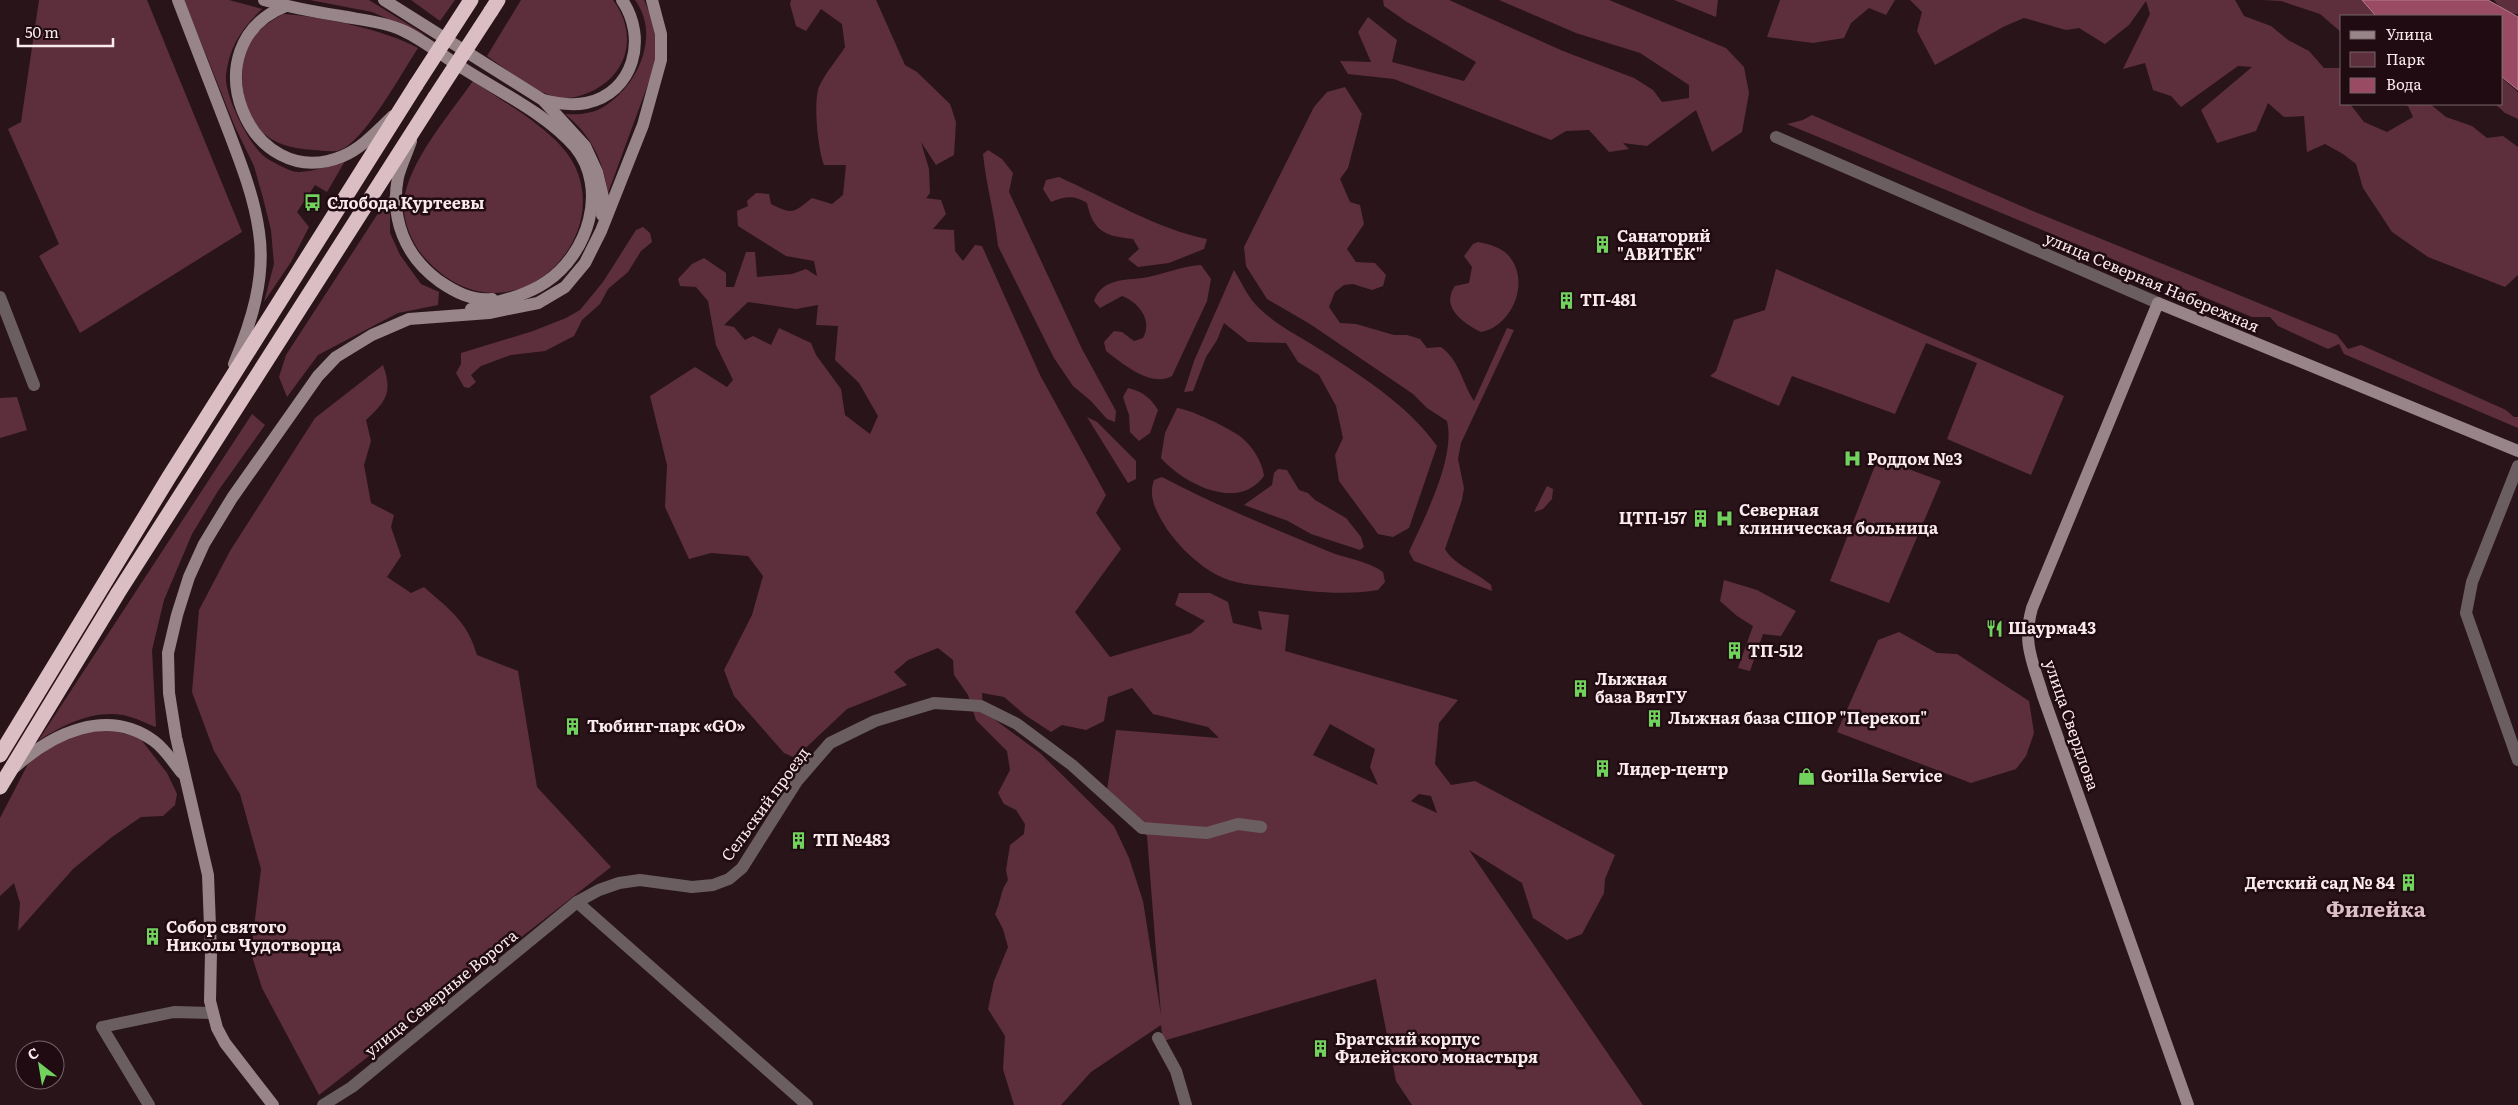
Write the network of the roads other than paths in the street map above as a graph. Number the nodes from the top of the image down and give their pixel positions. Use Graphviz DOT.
graph roads {
  1 [pos="178,0"];
  2 [pos="264,0"];
  3 [pos="384,0"];
  4 [pos="471,0"];
  5 [pos="622,0"];
  6 [pos="652,0"];
  7 [pos="494,5"];
  8 [pos="286,6"];
  9 [pos="543,100"];
  10 [pos="400,109"];
  11 [pos="420,120"];
  12 [pos="1776,137"];
  13 [pos="601,231"];
  14 [pos="524,294"];
  15 [pos="0,297"];
  16 [pos="2158,303"];
  17 [pos="453,314"];
  18 [pos="34,385"];
  19 [pos="223,391"];
  20 [pos="2518,451"];
  21 [pos="2518,466"];
  22 [pos="0,755"];
  23 [pos="2518,760"];
  24 [pos="186,778"];
  25 [pos="4,780"];
  26 [pos="1261,827"];
  27 [pos="577,902"];
  28 [pos="212,1013"];
  29 [pos="1158,1038"];
  30 [pos="149,1105"];
  31 [pos="273,1105"];
  32 [pos="323,1105"];
  33 [pos="807,1105"];
  34 [pos="1186,1105"];
  35 [pos="2188,1105"];
  1 -- 19 [label="street"];
  2 -- 8 [label="street"];
  3 -- 9 [label="street"];
  4 -- 10 [label="highway, bridge"];
  5 -- 9 [label="street"];
  6 -- 13 [label="street"];
  7 -- 11 [label="highway, bridge"];
  8 -- 10 [label="street"];
  8 -- 14 [label="street"];
  9 -- 13 [label="street"];
  10 -- 19 [label="highway"];
  11 -- 14 [label="street"];
  11 -- 25 [label="highway"];
  12 -- 16 [label="street, улица Северная Набережная"];
  13 -- 17 [label="street"];
  14 -- 17 [label="street"];
  15 -- 18 [label="street"];
  16 -- 20 [label="street, улица Северная Набережная"];
  16 -- 35 [label="street, улица Свердлова"];
  17 -- 24 [label="street"];
  19 -- 22 [label="highway"];
  21 -- 23 [label="street"];
  24 -- 25 [label="street"];
  24 -- 28 [label="street"];
  26 -- 27 [label="street, Сельский проезд"];
  27 -- 32 [label="street, улица Северные Ворота"];
  27 -- 33 [label="street"];
  28 -- 30 [label="street"];
  28 -- 31 [label="street"];
  29 -- 34 [label="street"];
}
